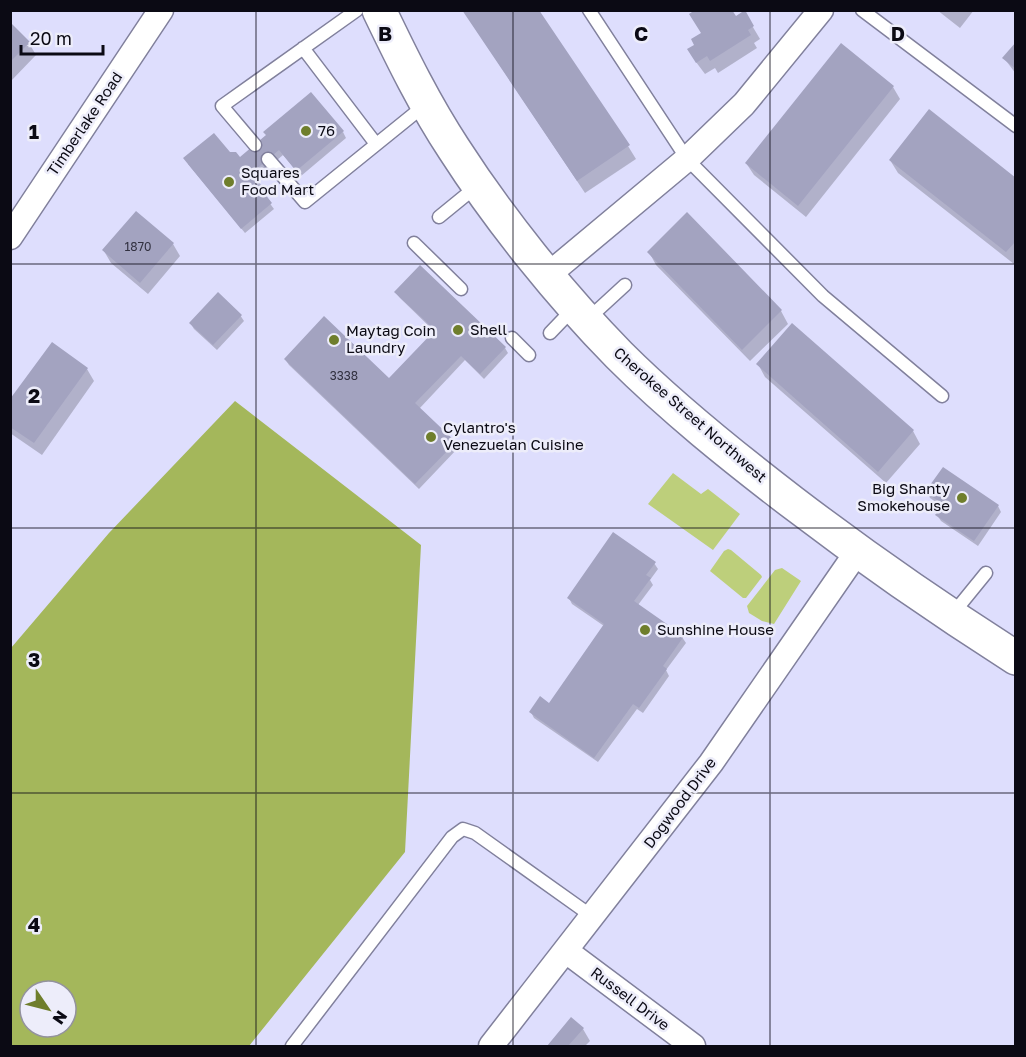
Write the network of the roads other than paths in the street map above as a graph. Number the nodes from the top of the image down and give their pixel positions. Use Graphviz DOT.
graph roads {
  1 [pos="160,10"];
  2 [pos="357,10"];
  3 [pos="379,10"];
  4 [pos="588,10"];
  5 [pos="821,10"];
  6 [pos="862,10"];
  7 [pos="303,48"];
  8 [pos="426,105"];
  9 [pos="1016,126"];
  10 [pos="376,144"];
  11 [pos="255,145"];
  12 [pos="268,159"];
  13 [pos="687,159"];
  14 [pos="478,185"];
  15 [pos="439,217"];
  16 [pos="14,222"];
  17 [pos="414,243"];
  18 [pos="548,275"];
  19 [pos="625,285"];
  20 [pos="461,289"];
  21 [pos="581,313"];
  22 [pos="550,333"];
  23 [pos="512,338"];
  24 [pos="529,354"];
  25 [pos="942,396"];
  26 [pos="857,552"];
  27 [pos="986,573"];
  28 [pos="951,617"];
  29 [pos="1016,658"];
  30 [pos="593,917"];
  31 [pos="566,951"];
  32 [pos="292,1047"];
  33 [pos="491,1047"];
  34 [pos="693,1047"];
  1 -- 16 [label="street, Timberlake Road"];
  2 -- 7 [label="lane"];
  3 -- 8 [label="main road, Cherokee Street Northwest"];
  4 -- 13 [label="lane"];
  5 -- 13 [label="street"];
  6 -- 9 [label="lane"];
  7 -- 10 [label="lane"];
  7 -- 11 [label="lane"];
  8 -- 10 [label="lane"];
  8 -- 14 [label="main road, Cherokee Street Northwest"];
  10 -- 12 [label="lane"];
  13 -- 18 [label="street"];
  13 -- 25 [label="lane"];
  14 -- 15 [label="lane"];
  14 -- 18 [label="main road, Cherokee Street Northwest"];
  17 -- 20 [label="lane"];
  18 -- 21 [label="main road, Cherokee Street Northwest"];
  19 -- 21 [label="lane"];
  21 -- 22 [label="lane"];
  21 -- 26 [label="main road, Cherokee Street Northwest"];
  23 -- 24 [label="lane"];
  26 -- 28 [label="main road, Cherokee Street Northwest"];
  26 -- 30 [label="street, Dogwood Drive"];
  27 -- 28 [label="lane"];
  28 -- 29 [label="main road, Cherokee Street Northwest"];
  30 -- 31 [label="street, Dogwood Drive"];
  30 -- 32 [label="lane"];
  31 -- 33 [label="street, Dogwood Drive"];
  31 -- 34 [label="street, Russell Drive"];
}
